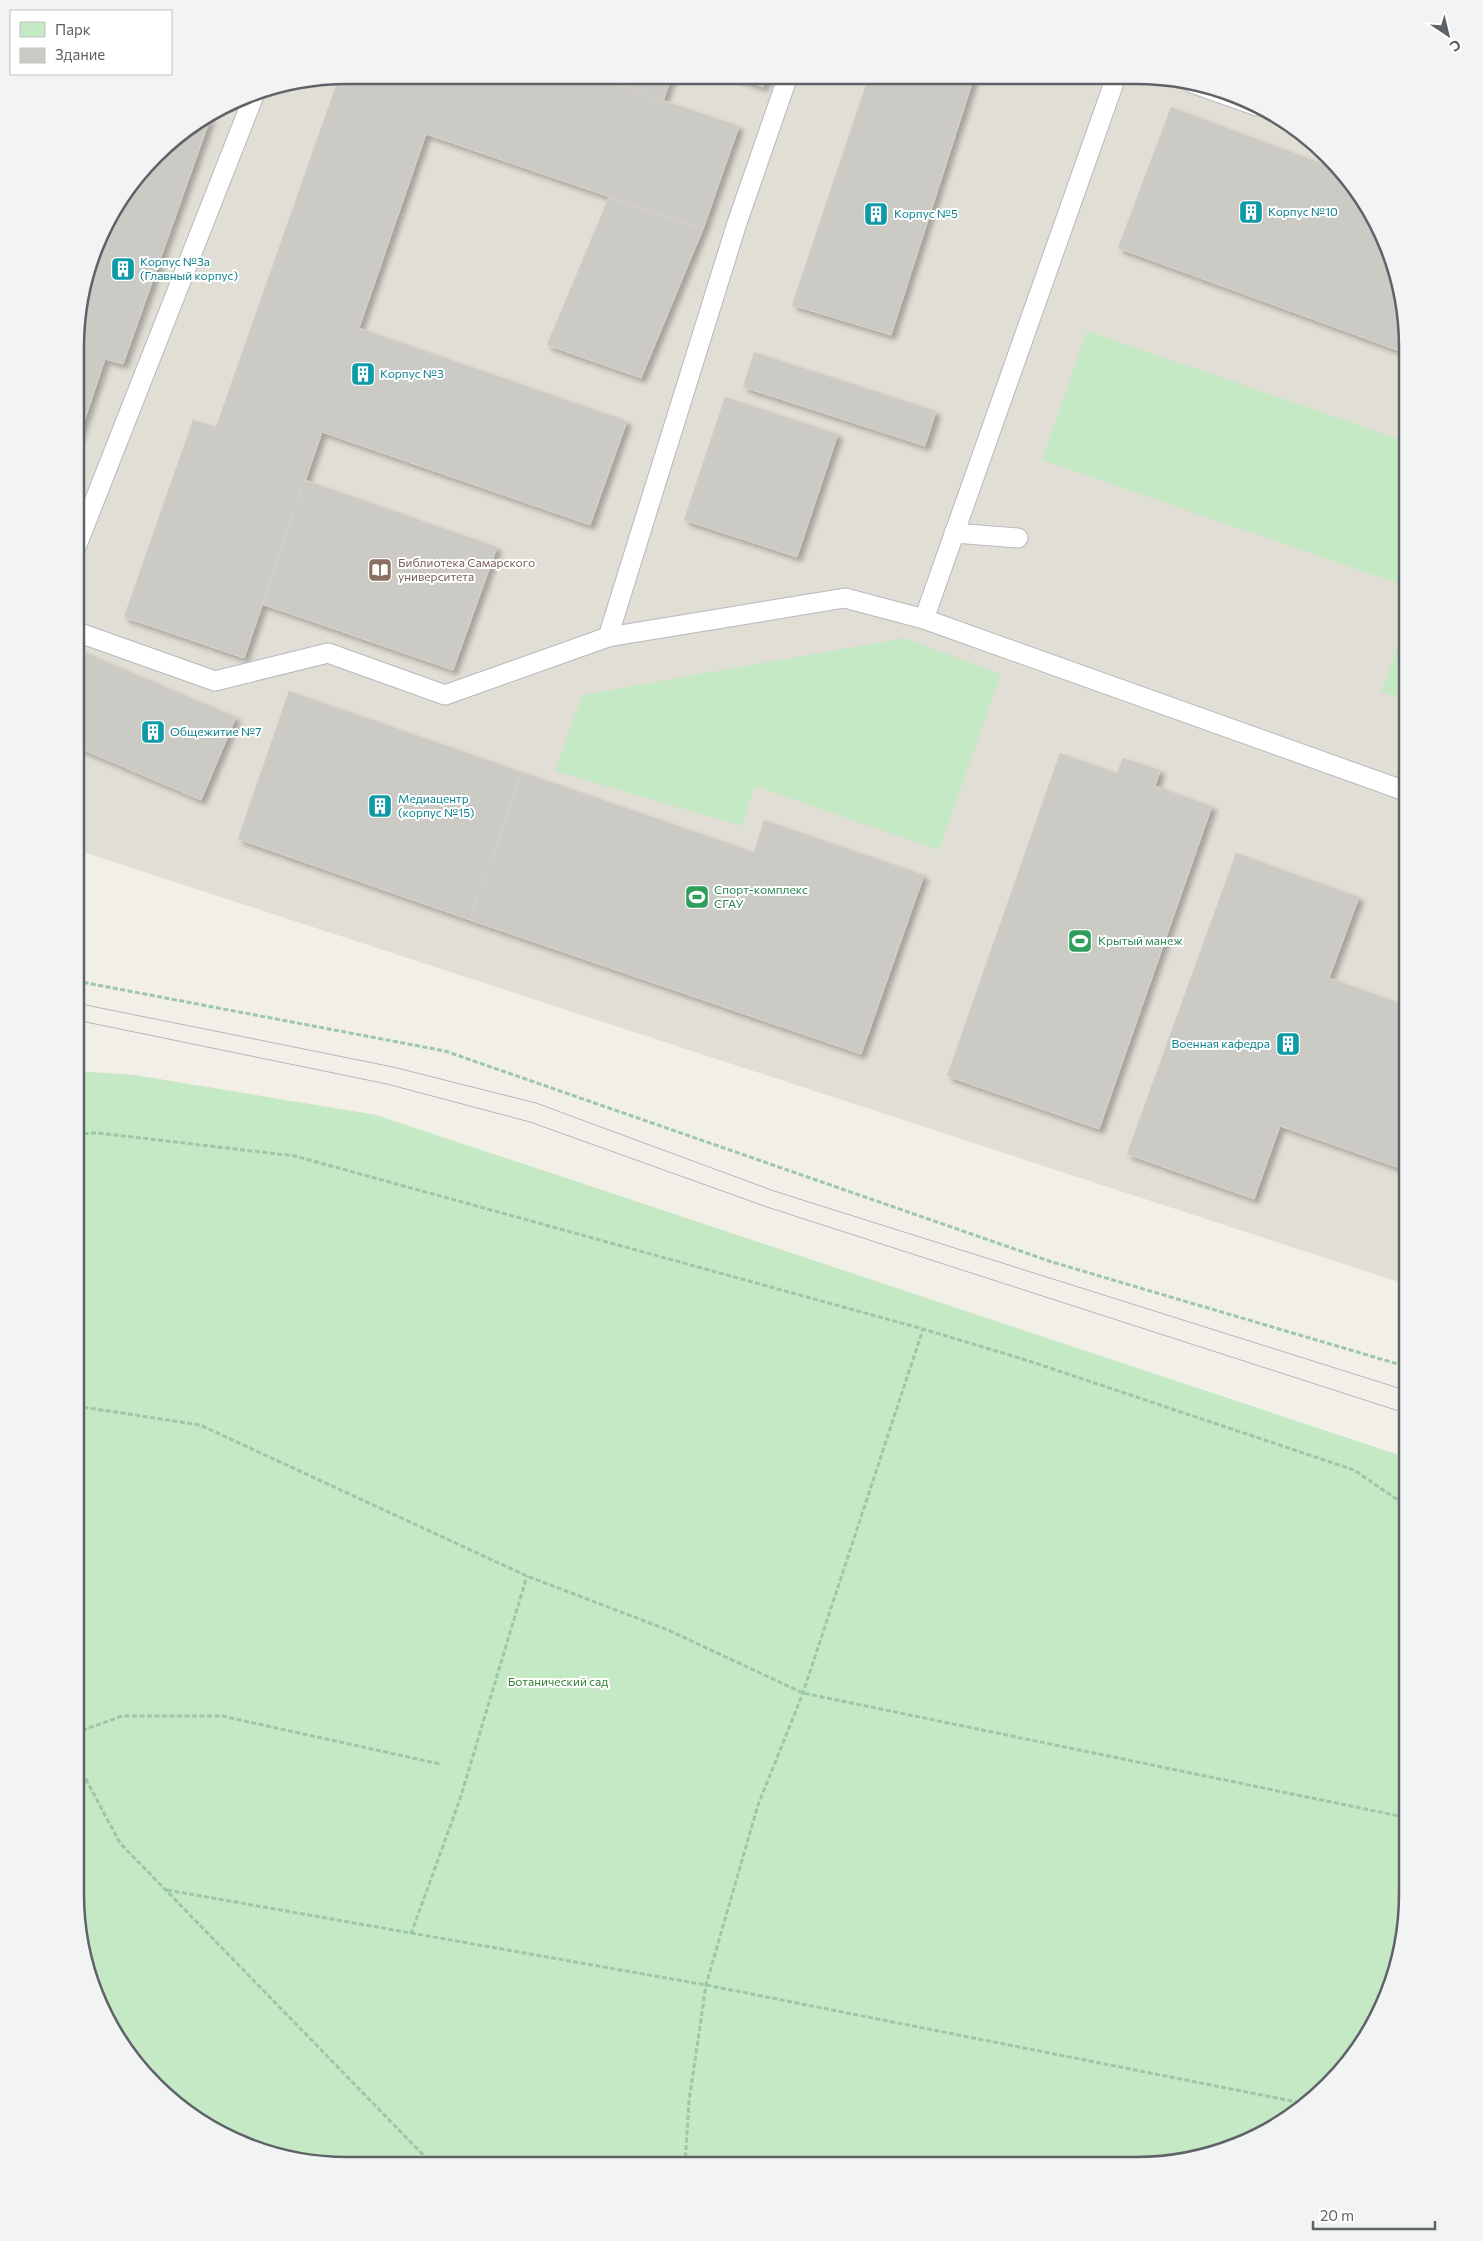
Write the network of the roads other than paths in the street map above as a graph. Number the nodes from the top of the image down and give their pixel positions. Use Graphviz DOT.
graph roads {
  1 [pos="785,84"];
  2 [pos="1114,84"];
  3 [pos="251,102"];
  4 [pos="84,527"];
  5 [pos="954,533"];
  6 [pos="1018,538"];
  7 [pos="924,619"];
  8 [pos="84,634"];
  9 [pos="608,637"];
  10 [pos="1399,789"];
  1 -- 9 [label="lane"];
  2 -- 5 [label="lane"];
  3 -- 4 [label="lane"];
  5 -- 6 [label="lane"];
  5 -- 7 [label="lane"];
  7 -- 9 [label="lane"];
  7 -- 10 [label="lane"];
  8 -- 9 [label="lane"];
}
